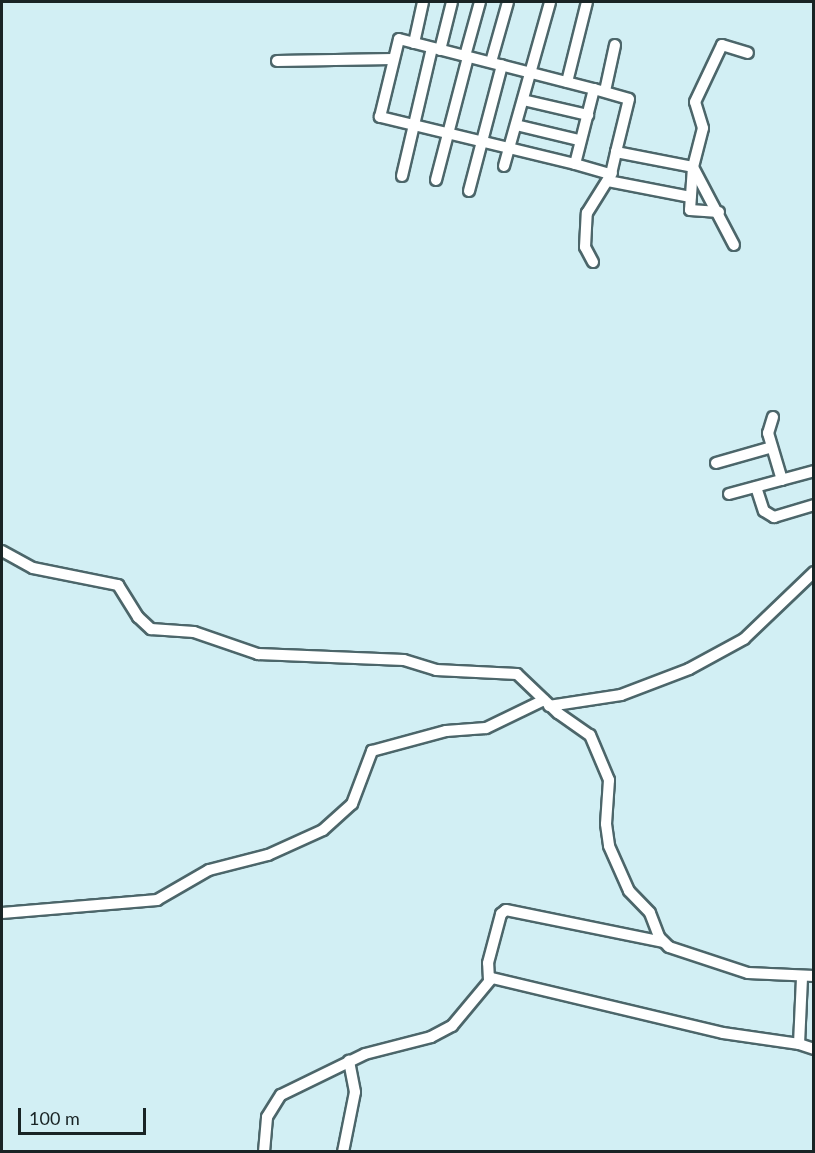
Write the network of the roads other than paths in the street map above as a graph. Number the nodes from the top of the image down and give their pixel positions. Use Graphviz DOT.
graph roads {
  1 [pos="423,2"];
  2 [pos="452,2"];
  3 [pos="480,2"];
  4 [pos="508,2"];
  5 [pos="550,2"];
  6 [pos="587,2"];
  7 [pos="414,43"];
  8 [pos="615,45"];
  9 [pos="436,49"];
  10 [pos="748,53"];
  11 [pos="467,56"];
  12 [pos="393,59"];
  13 [pos="277,61"];
  14 [pos="497,64"];
  15 [pos="530,72"];
  16 [pos="567,82"];
  17 [pos="600,90"];
  18 [pos="523,100"];
  19 [pos="588,115"];
  20 [pos="516,125"];
  21 [pos="414,126"];
  22 [pos="448,134"];
  23 [pos="579,140"];
  24 [pos="481,142"];
  25 [pos="509,149"];
  26 [pos="616,152"];
  27 [pos="574,164"];
  28 [pos="504,166"];
  29 [pos="693,167"];
  30 [pos="402,176"];
  31 [pos="610,177"];
  32 [pos="436,180"];
  33 [pos="469,191"];
  34 [pos="690,197"];
  35 [pos="719,212"];
  36 [pos="734,245"];
  37 [pos="593,262"];
  38 [pos="772,417"];
  39 [pos="772,447"];
  40 [pos="716,463"];
  41 [pos="813,471"];
  42 [pos="782,480"];
  43 [pos="756,487"];
  44 [pos="729,494"];
  45 [pos="813,506"];
  46 [pos="2,551"];
  47 [pos="813,572"];
  48 [pos="547,703"];
  49 [pos="2,913"];
  50 [pos="664,942"];
  51 [pos="813,976"];
  52 [pos="802,978"];
  53 [pos="489,980"];
  54 [pos="799,1044"];
  55 [pos="813,1049"];
  56 [pos="349,1061"];
  57 [pos="264,1152"];
  58 [pos="343,1152"];
  1 -- 7 [label="street"];
  2 -- 9 [label="street"];
  3 -- 11 [label="street"];
  4 -- 14 [label="street"];
  5 -- 15 [label="street"];
  6 -- 16 [label="street"];
  7 -- 9 [label="street"];
  7 -- 12 [label="street"];
  8 -- 17 [label="street"];
  9 -- 11 [label="street"];
  9 -- 21 [label="street"];
  10 -- 29 [label="street"];
  11 -- 14 [label="street"];
  11 -- 22 [label="street"];
  12 -- 13 [label="street"];
  12 -- 21 [label="street"];
  14 -- 15 [label="street"];
  14 -- 24 [label="street"];
  15 -- 16 [label="street"];
  15 -- 18 [label="street"];
  16 -- 17 [label="street"];
  17 -- 19 [label="street"];
  17 -- 26 [label="street"];
  18 -- 19 [label="street"];
  18 -- 20 [label="street"];
  19 -- 23 [label="street"];
  20 -- 23 [label="street"];
  20 -- 25 [label="street"];
  21 -- 22 [label="street"];
  21 -- 30 [label="street"];
  22 -- 24 [label="street"];
  22 -- 32 [label="street"];
  23 -- 27 [label="street"];
  24 -- 25 [label="street"];
  24 -- 33 [label="street"];
  25 -- 27 [label="street"];
  25 -- 28 [label="street"];
  26 -- 29 [label="street"];
  26 -- 31 [label="street"];
  27 -- 31 [label="street"];
  29 -- 34 [label="street"];
  29 -- 35 [label="street"];
  31 -- 34 [label="street"];
  31 -- 37 [label="street"];
  34 -- 35 [label="street"];
  35 -- 36 [label="street"];
  38 -- 39 [label="street"];
  39 -- 40 [label="street"];
  39 -- 42 [label="street"];
  41 -- 42 [label="street"];
  42 -- 43 [label="street"];
  43 -- 44 [label="street"];
  43 -- 45 [label="street"];
  46 -- 48 [label="street"];
  47 -- 48 [label="street"];
  48 -- 49 [label="street"];
  48 -- 50 [label="street"];
  50 -- 52 [label="street"];
  50 -- 53 [label="street"];
  51 -- 52 [label="street"];
  52 -- 54 [label="street"];
  53 -- 54 [label="street"];
  53 -- 56 [label="street"];
  54 -- 55 [label="street"];
  56 -- 57 [label="street"];
  56 -- 58 [label="street"];
}
